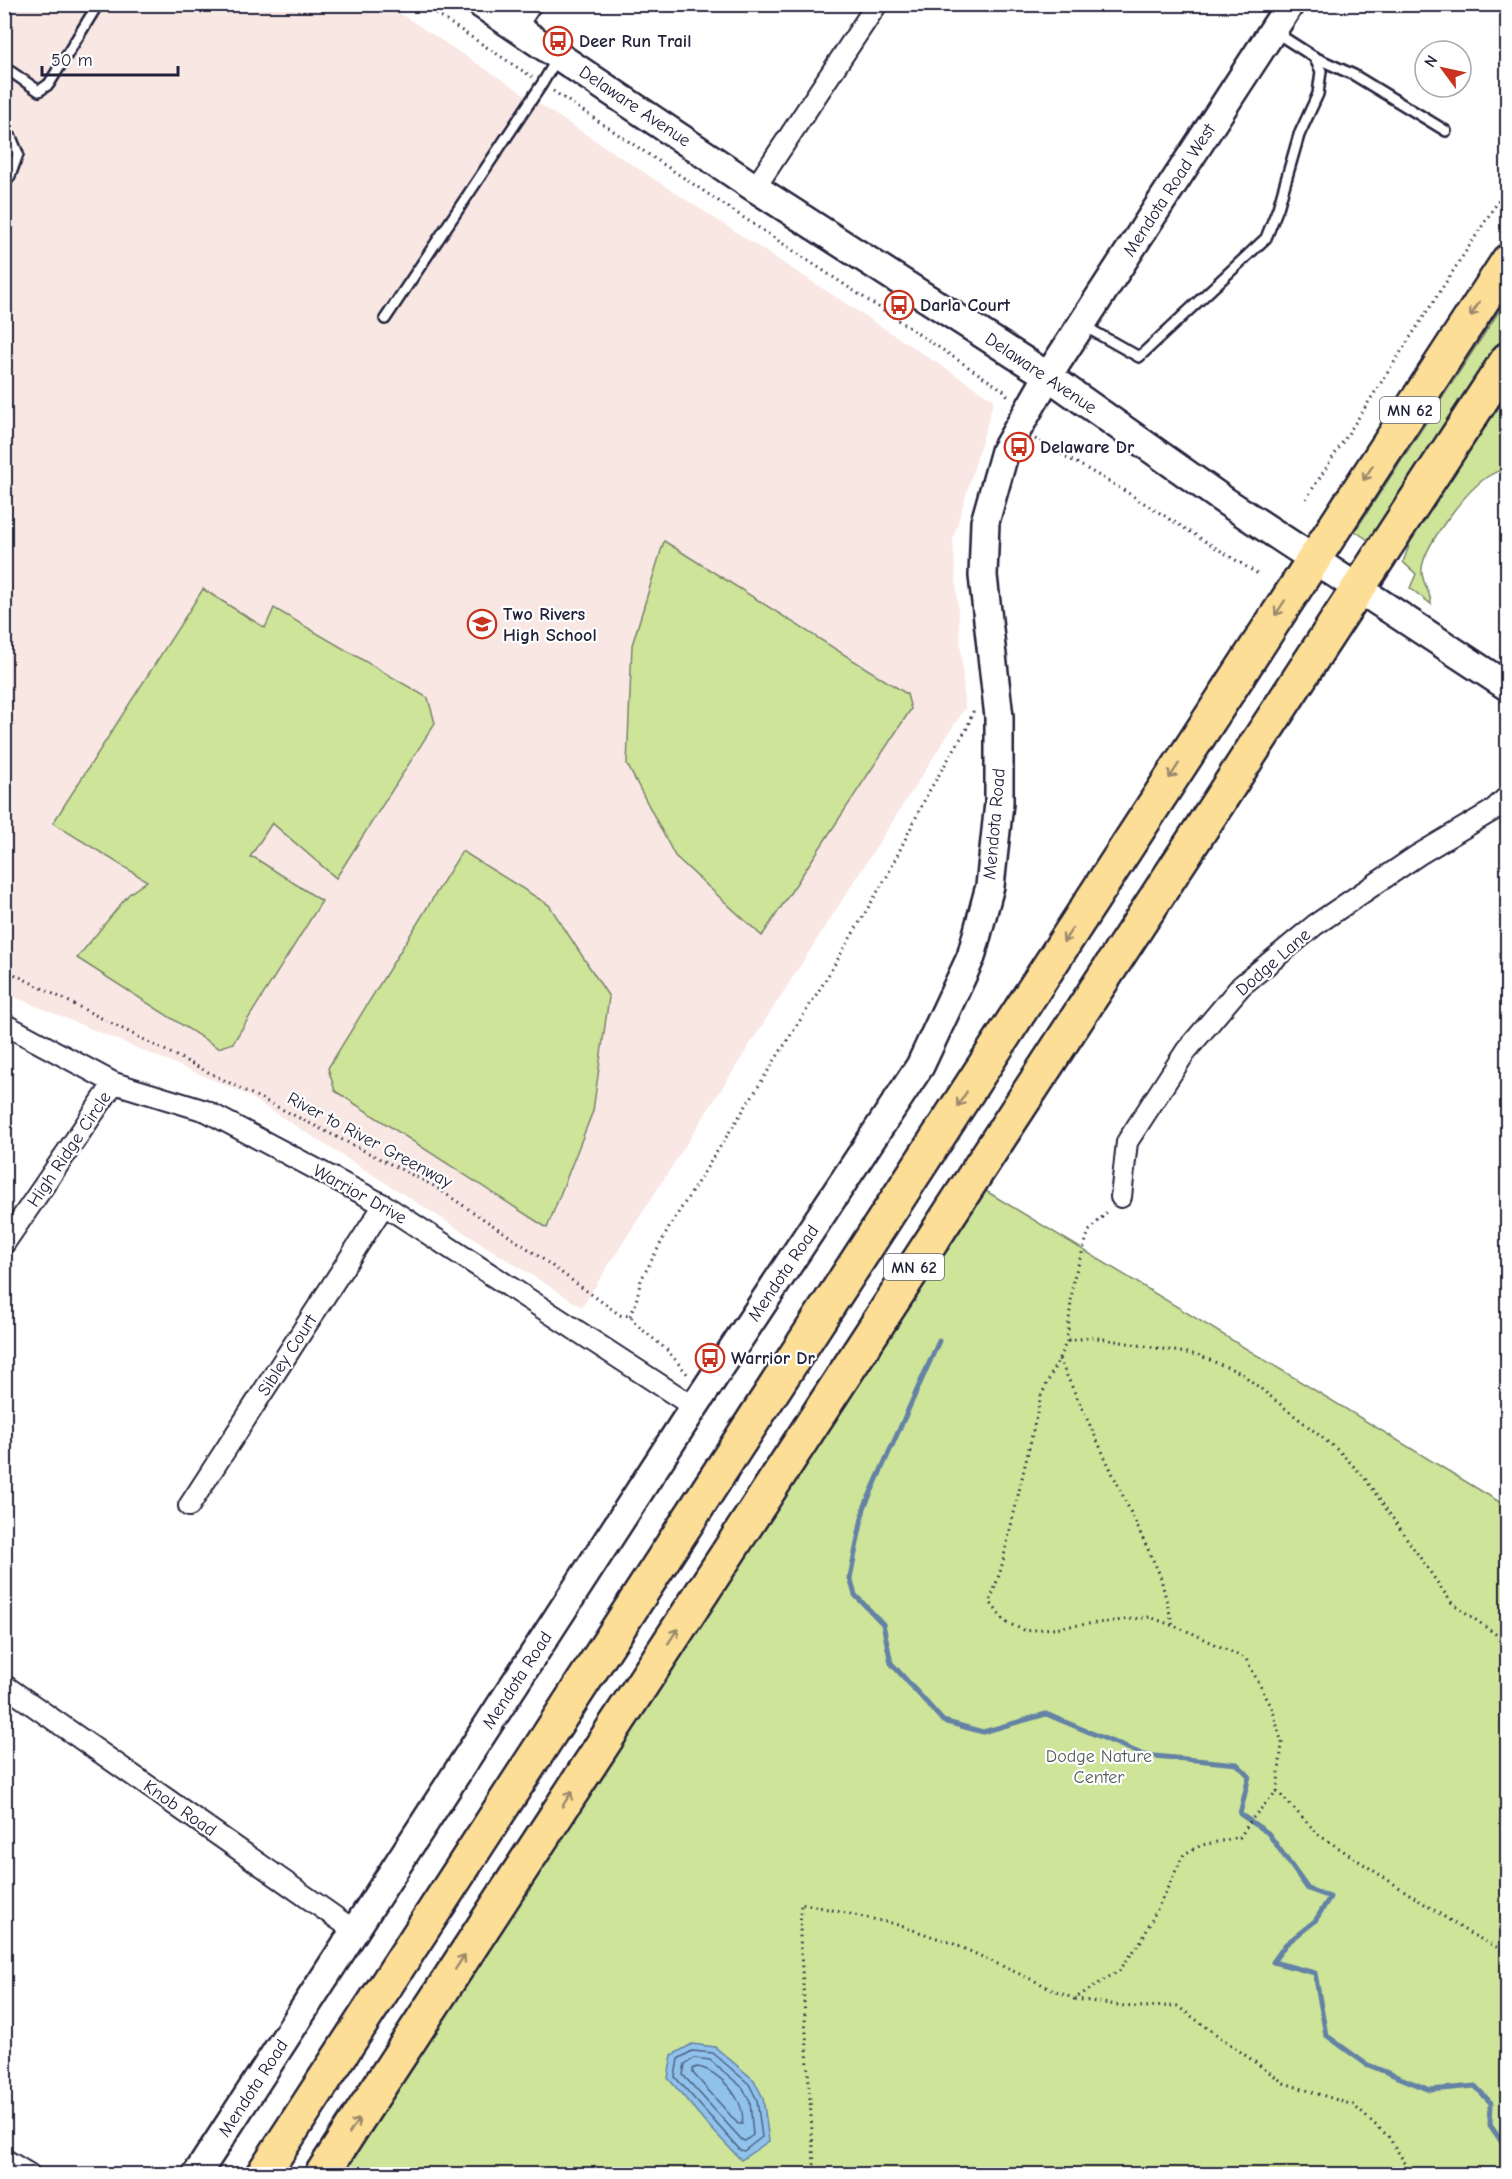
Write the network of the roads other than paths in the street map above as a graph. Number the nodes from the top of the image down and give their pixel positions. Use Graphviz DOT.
graph roads {
  1 [pos="98,4"];
  2 [pos="481,4"];
  3 [pos="531,4"];
  4 [pos="877,4"];
  5 [pos="1290,4"];
  6 [pos="516,27"];
  7 [pos="1273,31"];
  8 [pos="559,55"];
  9 [pos="1314,57"];
  10 [pos="4,67"];
  11 [pos="1446,131"];
  12 [pos="4,133"];
  13 [pos="4,184"];
  14 [pos="755,188"];
  15 [pos="1508,261"];
  16 [pos="386,319"];
  17 [pos="1082,325"];
  18 [pos="1508,359"];
  19 [pos="1048,376"];
  20 [pos="1312,559"];
  21 [pos="1357,588"];
  22 [pos="1508,687"];
  23 [pos="1508,796"];
  24 [pos="4,1024"];
  25 [pos="114,1083"];
  26 [pos="1121,1197"];
  27 [pos="384,1205"];
  28 [pos="4,1244"];
  29 [pos="694,1407"];
  30 [pos="189,1506"];
  31 [pos="4,1685"];
  32 [pos="355,1931"];
  33 [pos="4,2159"];
  34 [pos="29,2175"];
  35 [pos="197,2175"];
  36 [pos="263,2175"];
  37 [pos="322,2175"];
  1 -- 10 [label="lane"];
  2 -- 6 [label="street, Delaware Avenue"];
  3 -- 6 [label="street"];
  4 -- 14 [label="street"];
  5 -- 7 [label="street, Mendota Road West"];
  6 -- 8 [label="street, Delaware Avenue"];
  7 -- 9 [label="lane"];
  7 -- 17 [label="street, Mendota Road West"];
  8 -- 14 [label="street, Delaware Avenue"];
  8 -- 16 [label="lane"];
  9 -- 11 [label="lane"];
  9 -- 17 [label="lane"];
  12 -- 13 [label="lane"];
  14 -- 19 [label="street, Delaware Avenue"];
  15 -- 20 [label="highway, MN 62, one-way"];
  17 -- 19 [label="street, Mendota Road West"];
  18 -- 21 [label="highway, MN 62"];
  19 -- 20 [label="street, Delaware Avenue"];
  19 -- 29 [label="street, Mendota Road"];
  20 -- 21 [label="street, Delaware Avenue"];
  20 -- 36 [label="highway, MN 62, one-way"];
  21 -- 22 [label="street, Delaware Avenue"];
  37 -- 21 [label="highway, MN 62, one-way"];
  23 -- 26 [label="street, Dodge Lane"];
  24 -- 25 [label="street, Warrior Drive"];
  25 -- 27 [label="street, Warrior Drive"];
  25 -- 28 [label="street, High Ridge Circle"];
  27 -- 29 [label="street, Warrior Drive"];
  27 -- 30 [label="street, Sibley Court"];
  29 -- 32 [label="street, Mendota Road"];
  31 -- 32 [label="street, Knob Road"];
  32 -- 35 [label="street, Mendota Road"];
  33 -- 34 [label="street"];
}
